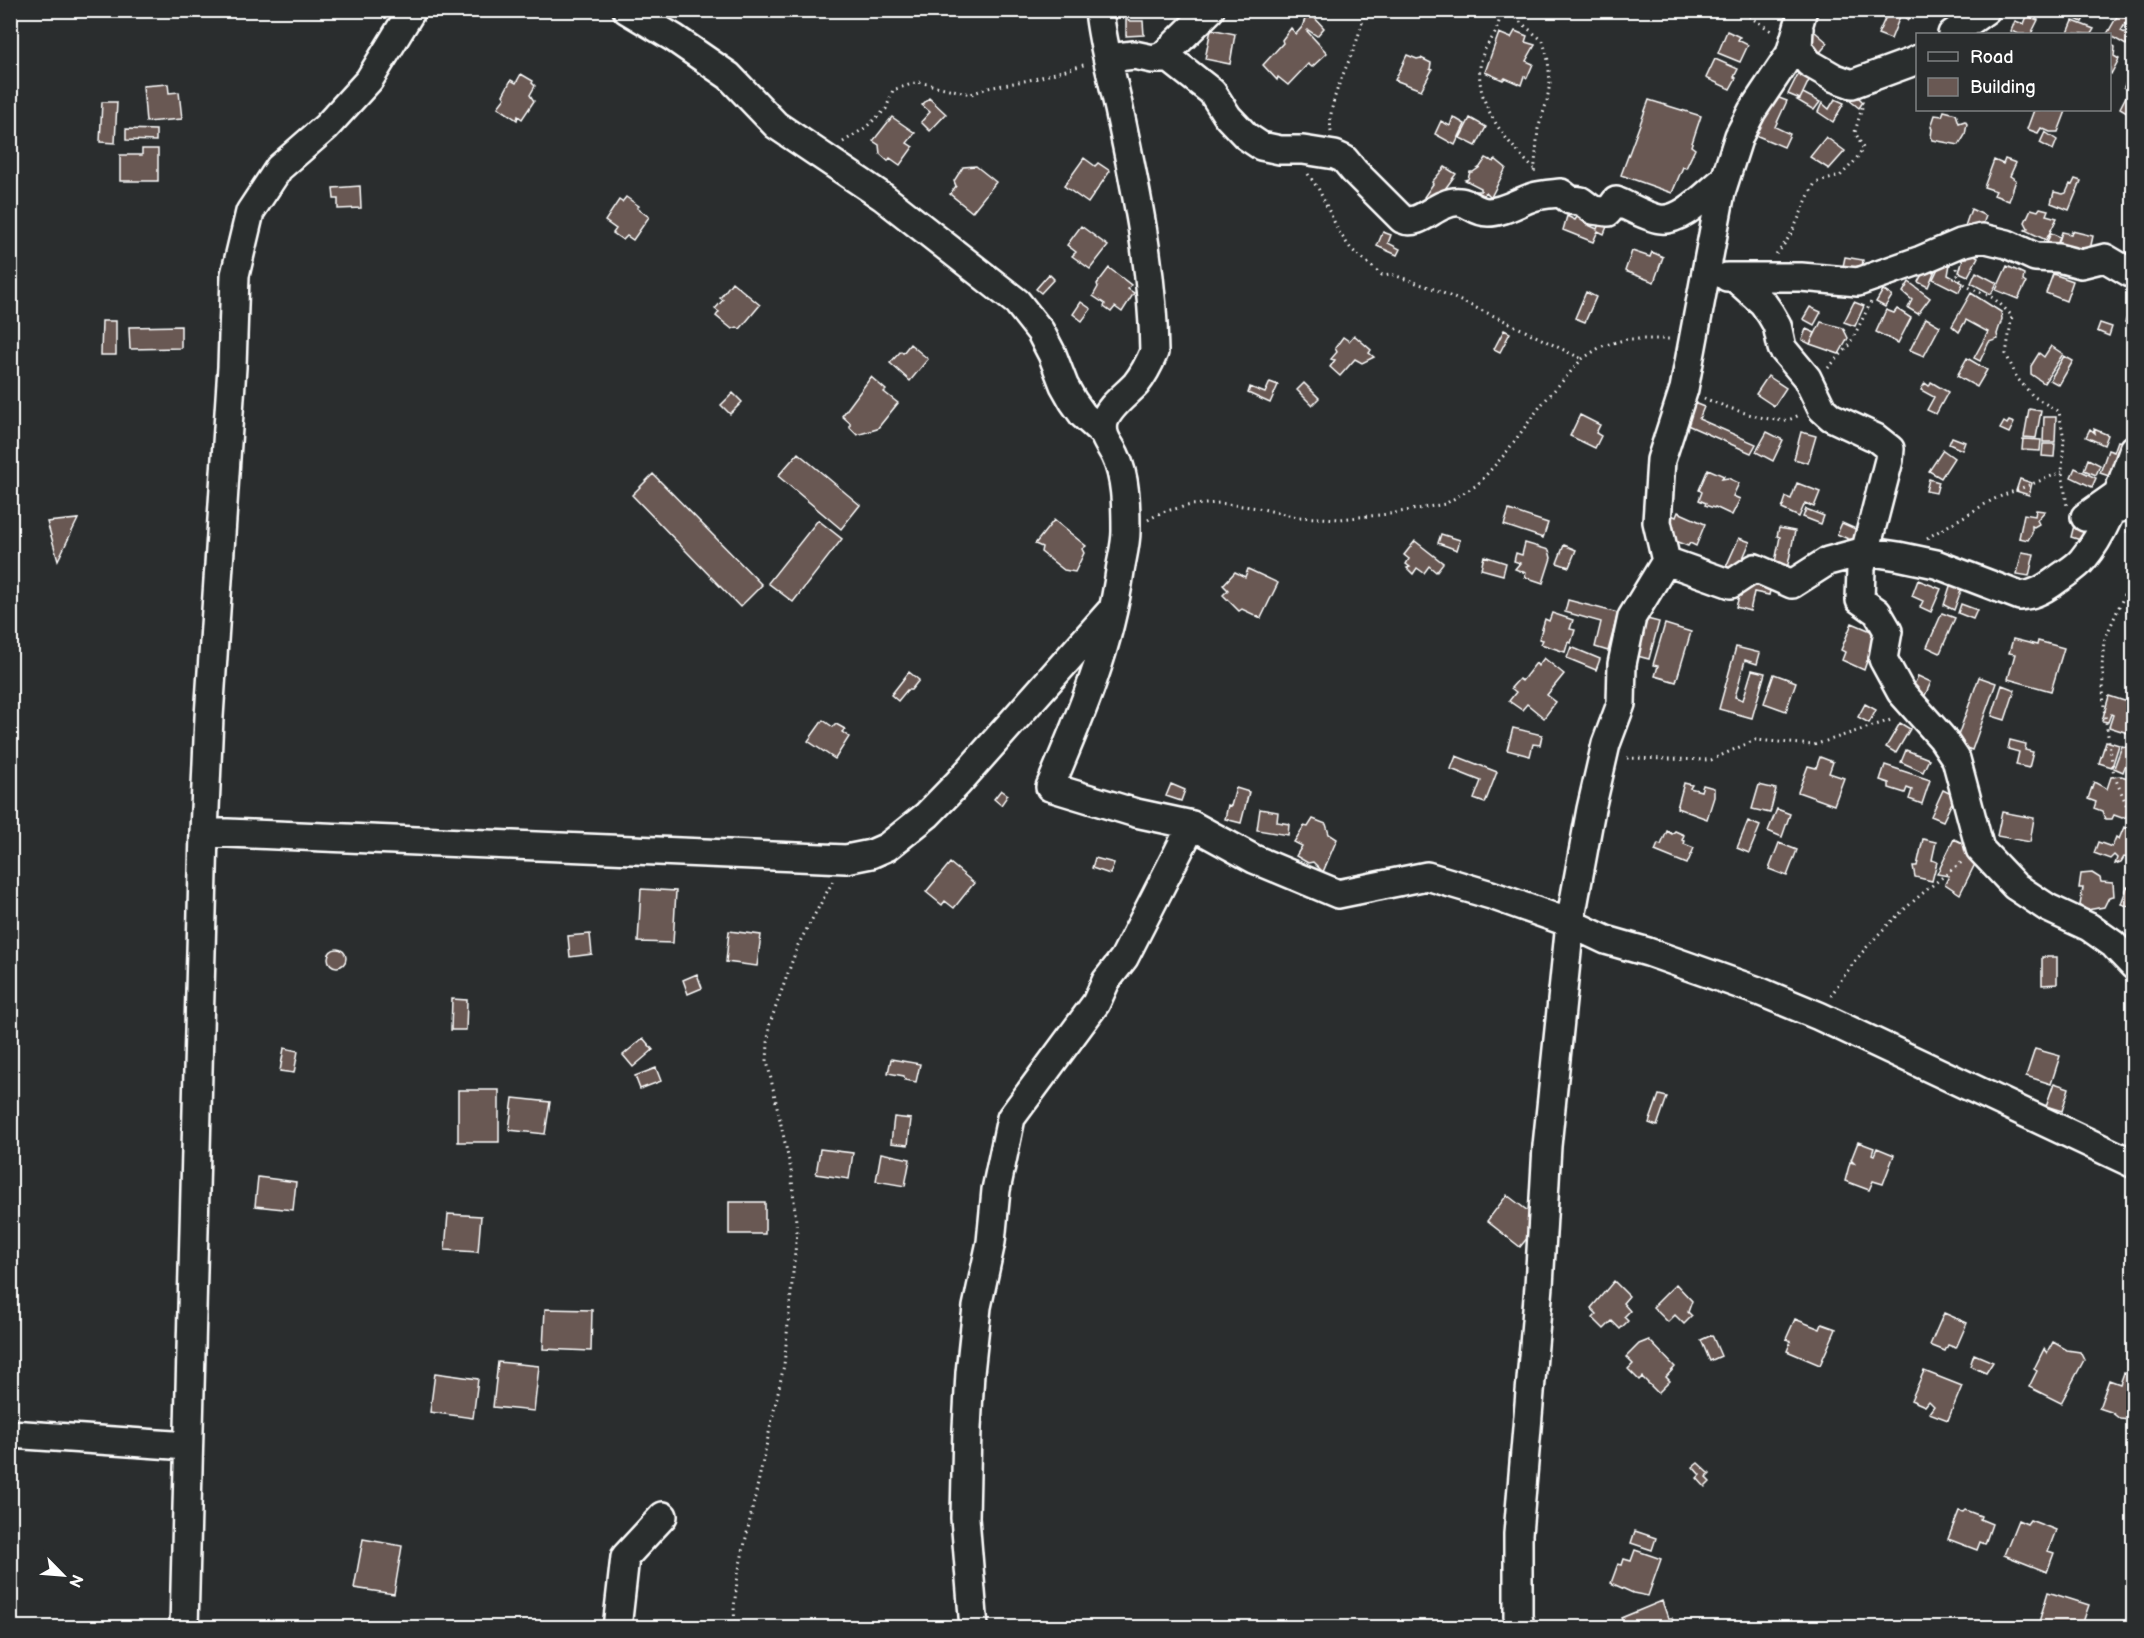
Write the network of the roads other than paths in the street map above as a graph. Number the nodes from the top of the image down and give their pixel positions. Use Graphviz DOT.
graph roads {
  1 [pos="412,10"];
  2 [pos="1099,10"];
  3 [pos="1210,10"];
  4 [pos="1986,10"];
  5 [pos="627,11"];
  6 [pos="1798,27"];
  7 [pos="1953,33"];
  8 [pos="1108,58"];
  9 [pos="1153,59"];
  10 [pos="1916,59"];
  11 [pos="1724,180"];
  12 [pos="1706,275"];
  13 [pos="2133,275"];
  14 [pos="1745,278"];
  15 [pos="1102,432"];
  16 [pos="2133,449"];
  17 [pos="2124,491"];
  18 [pos="1865,551"];
  19 [pos="1666,561"];
  20 [pos="1116,605"];
  21 [pos="1192,825"];
  22 [pos="204,832"];
  23 [pos="1570,923"];
  24 [pos="2133,966"];
  25 [pos="2133,1164"];
  26 [pos="10,1434"];
  27 [pos="188,1446"];
  28 [pos="663,1516"];
  29 [pos="184,1628"];
  30 [pos="617,1628"];
  31 [pos="974,1628"];
  32 [pos="1520,1628"];
  1 -- 22 [label="street"];
  2 -- 8 [label="street"];
  3 -- 9 [label="street"];
  4 -- 7 [label="street"];
  5 -- 15 [label="street"];
  6 -- 10 [label="street"];
  6 -- 11 [label="street"];
  8 -- 9 [label="street"];
  8 -- 15 [label="street"];
  9 -- 11 [label="street"];
  11 -- 12 [label="street"];
  12 -- 14 [label="street"];
  12 -- 19 [label="street"];
  13 -- 14 [label="street"];
  14 -- 18 [label="street"];
  15 -- 20 [label="street"];
  16 -- 17 [label="street"];
  17 -- 18 [label="street"];
  18 -- 19 [label="street"];
  18 -- 24 [label="street"];
  19 -- 23 [label="street"];
  20 -- 21 [label="street"];
  20 -- 22 [label="street"];
  21 -- 23 [label="street"];
  21 -- 31 [label="street"];
  22 -- 27 [label="street"];
  23 -- 25 [label="street"];
  23 -- 32 [label="street"];
  26 -- 27 [label="street"];
  27 -- 29 [label="street"];
  28 -- 30 [label="street"];
}
